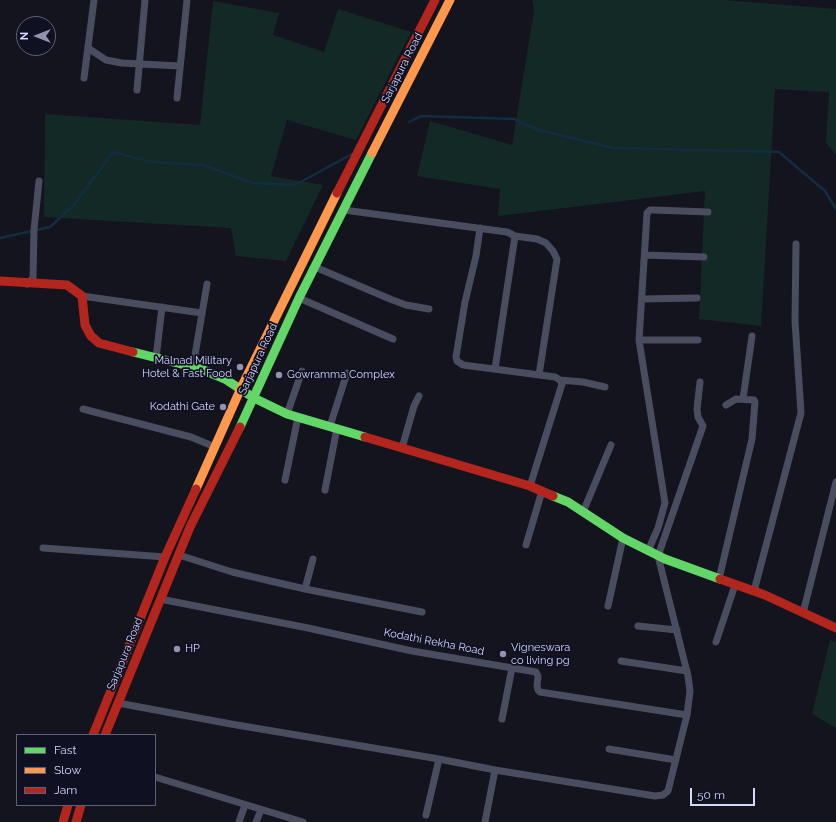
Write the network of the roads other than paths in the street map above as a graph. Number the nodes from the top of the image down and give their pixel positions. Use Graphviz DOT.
graph roads {
  1 [pos="94,0"];
  2 [pos="145,0"];
  3 [pos="187,0"];
  4 [pos="435,0"];
  5 [pos="450,0"];
  6 [pos="88,48"];
  7 [pos="140,64"];
  8 [pos="180,66"];
  9 [pos="84,78"];
  10 [pos="137,90"];
  11 [pos="177,98"];
  12 [pos="39,181"];
  13 [pos="344,210"];
  14 [pos="708,212"];
  15 [pos="480,228"];
  16 [pos="515,236"];
  17 [pos="796,244"];
  18 [pos="645,255"];
  19 [pos="704,257"];
  20 [pos="315,267"];
  21 [pos="0,281"];
  22 [pos="27,284"];
  23 [pos="207,284"];
  24 [pos="82,296"];
  25 [pos="299,298"];
  26 [pos="642,298"];
  27 [pos="697,298"];
  28 [pos="162,307"];
  29 [pos="429,309"];
  30 [pos="202,313"];
  31 [pos="752,336"];
  32 [pos="393,339"];
  33 [pos="639,340"];
  34 [pos="698,340"];
  35 [pos="156,358"];
  36 [pos="193,368"];
  37 [pos="496,369"];
  38 [pos="302,371"];
  39 [pos="347,373"];
  40 [pos="539,375"];
  41 [pos="560,380"];
  42 [pos="700,382"];
  43 [pos="605,387"];
  44 [pos="241,388"];
  45 [pos="419,396"];
  46 [pos="254,398"];
  47 [pos="743,399"];
  48 [pos="726,405"];
  49 [pos="83,409"];
  50 [pos="287,414"];
  51 [pos="298,417"];
  52 [pos="333,427"];
  53 [pos="611,445"];
  54 [pos="215,447"];
  55 [pos="402,448"];
  56 [pos="285,480"];
  57 [pos="836,482"];
  58 [pos="530,486"];
  59 [pos="325,490"];
  60 [pos="542,491"];
  61 [pos="582,512"];
  62 [pos="623,538"];
  63 [pos="526,545"];
  64 [pos="43,548"];
  65 [pos="648,551"];
  66 [pos="179,555"];
  67 [pos="658,556"];
  68 [pos="165,557"];
  69 [pos="313,559"];
  70 [pos="719,579"];
  71 [pos="735,584"];
  72 [pos="305,589"];
  73 [pos="754,592"];
  74 [pos="160,599"];
  75 [pos="608,606"];
  76 [pos="422,612"];
  77 [pos="803,613"];
  78 [pos="638,626"];
  79 [pos="836,628"];
  80 [pos="677,630"];
  81 [pos="716,642"];
  82 [pos="621,661"];
  83 [pos="512,668"];
  84 [pos="687,671"];
  85 [pos="118,703"];
  86 [pos="687,715"];
  87 [pos="502,719"];
  88 [pos="93,734"];
  89 [pos="105,734"];
  90 [pos="609,749"];
  91 [pos="439,759"];
  92 [pos="676,760"];
  93 [pos="496,770"];
  94 [pos="156,777"];
  95 [pos="244,805"];
  96 [pos="68,806"];
  97 [pos="81,806"];
  98 [pos="261,810"];
  99 [pos="426,815"];
  100 [pos="63,822"];
  101 [pos="76,822"];
  102 [pos="239,822"];
  103 [pos="256,822"];
  104 [pos="303,822"];
  105 [pos="485,822"];
  1 -- 6 [label="street"];
  2 -- 7 [label="street"];
  3 -- 8 [label="street"];
  4 -- 44 [label="main road, Sarjapura Road"];
  5 -- 13 [label="main road, Sarjapura Road"];
  6 -- 7 [label="street"];
  6 -- 9 [label="street"];
  7 -- 8 [label="street"];
  7 -- 10 [label="street"];
  8 -- 11 [label="street"];
  12 -- 22 [label="street"];
  13 -- 15 [label="street"];
  13 -- 20 [label="main road, Sarjapura Road"];
  14 -- 18 [label="street"];
  15 -- 16 [label="street"];
  15 -- 37 [label="street"];
  16 -- 37 [label="street"];
  16 -- 40 [label="street"];
  17 -- 73 [label="street"];
  18 -- 19 [label="street"];
  18 -- 26 [label="street"];
  20 -- 25 [label="main road, Sarjapura Road"];
  20 -- 29 [label="street"];
  21 -- 22 [label="main road"];
  22 -- 24 [label="main road"];
  23 -- 30 [label="street"];
  24 -- 28 [label="street"];
  24 -- 35 [label="main road"];
  25 -- 32 [label="street"];
  25 -- 46 [label="main road, Sarjapura Road"];
  26 -- 27 [label="street"];
  26 -- 33 [label="street"];
  28 -- 30 [label="street"];
  28 -- 35 [label="street"];
  30 -- 36 [label="street"];
  31 -- 47 [label="street"];
  33 -- 34 [label="street"];
  33 -- 65 [label="street"];
  35 -- 36 [label="main road"];
  36 -- 44 [label="main road"];
  37 -- 40 [label="street"];
  38 -- 50 [label="street"];
  39 -- 52 [label="street"];
  40 -- 41 [label="street"];
  41 -- 43 [label="street"];
  41 -- 58 [label="street"];
  42 -- 67 [label="street"];
  44 -- 46 [label="main road"];
  44 -- 54 [label="main road, Sarjapura Road"];
  45 -- 55 [label="street"];
  46 -- 50 [label="main road"];
  46 -- 66 [label="main road, Sarjapura Road"];
  47 -- 48 [label="street"];
  47 -- 70 [label="street"];
  49 -- 54 [label="street"];
  50 -- 51 [label="main road"];
  51 -- 52 [label="main road"];
  51 -- 56 [label="street"];
  52 -- 55 [label="main road"];
  52 -- 59 [label="street"];
  53 -- 61 [label="street"];
  54 -- 68 [label="main road, Sarjapura Road"];
  55 -- 58 [label="main road"];
  57 -- 77 [label="street"];
  58 -- 60 [label="main road"];
  60 -- 61 [label="main road"];
  60 -- 63 [label="street"];
  61 -- 62 [label="main road"];
  62 -- 65 [label="main road"];
  62 -- 75 [label="street"];
  64 -- 68 [label="street"];
  65 -- 67 [label="main road"];
  66 -- 72 [label="street"];
  66 -- 74 [label="main road, Sarjapura Road"];
  67 -- 70 [label="main road"];
  67 -- 80 [label="street"];
  68 -- 88 [label="main road, Sarjapura Road"];
  69 -- 72 [label="street"];
  70 -- 71 [label="main road"];
  71 -- 73 [label="main road"];
  71 -- 81 [label="street"];
  72 -- 76 [label="street"];
  73 -- 77 [label="main road"];
  74 -- 83 [label="street, Kodathi Rekha Road"];
  74 -- 85 [label="main road, Sarjapura Road"];
  77 -- 79 [label="main road"];
  78 -- 80 [label="street"];
  80 -- 84 [label="street"];
  82 -- 84 [label="street"];
  83 -- 86 [label="street, Kodathi Rekha Road"];
  83 -- 87 [label="street"];
  84 -- 86 [label="street"];
  85 -- 89 [label="main road, Sarjapura Road"];
  85 -- 91 [label="street"];
  86 -- 92 [label="street"];
  90 -- 92 [label="street"];
  91 -- 93 [label="street"];
  91 -- 99 [label="street"];
  92 -- 93 [label="street"];
  93 -- 105 [label="street"];
  94 -- 95 [label="street"];
  95 -- 98 [label="street"];
  95 -- 102 [label="street"];
  96 -- 100 [label="main road"];
  97 -- 101 [label="main road"];
  98 -- 103 [label="street"];
  98 -- 104 [label="street"];
}
